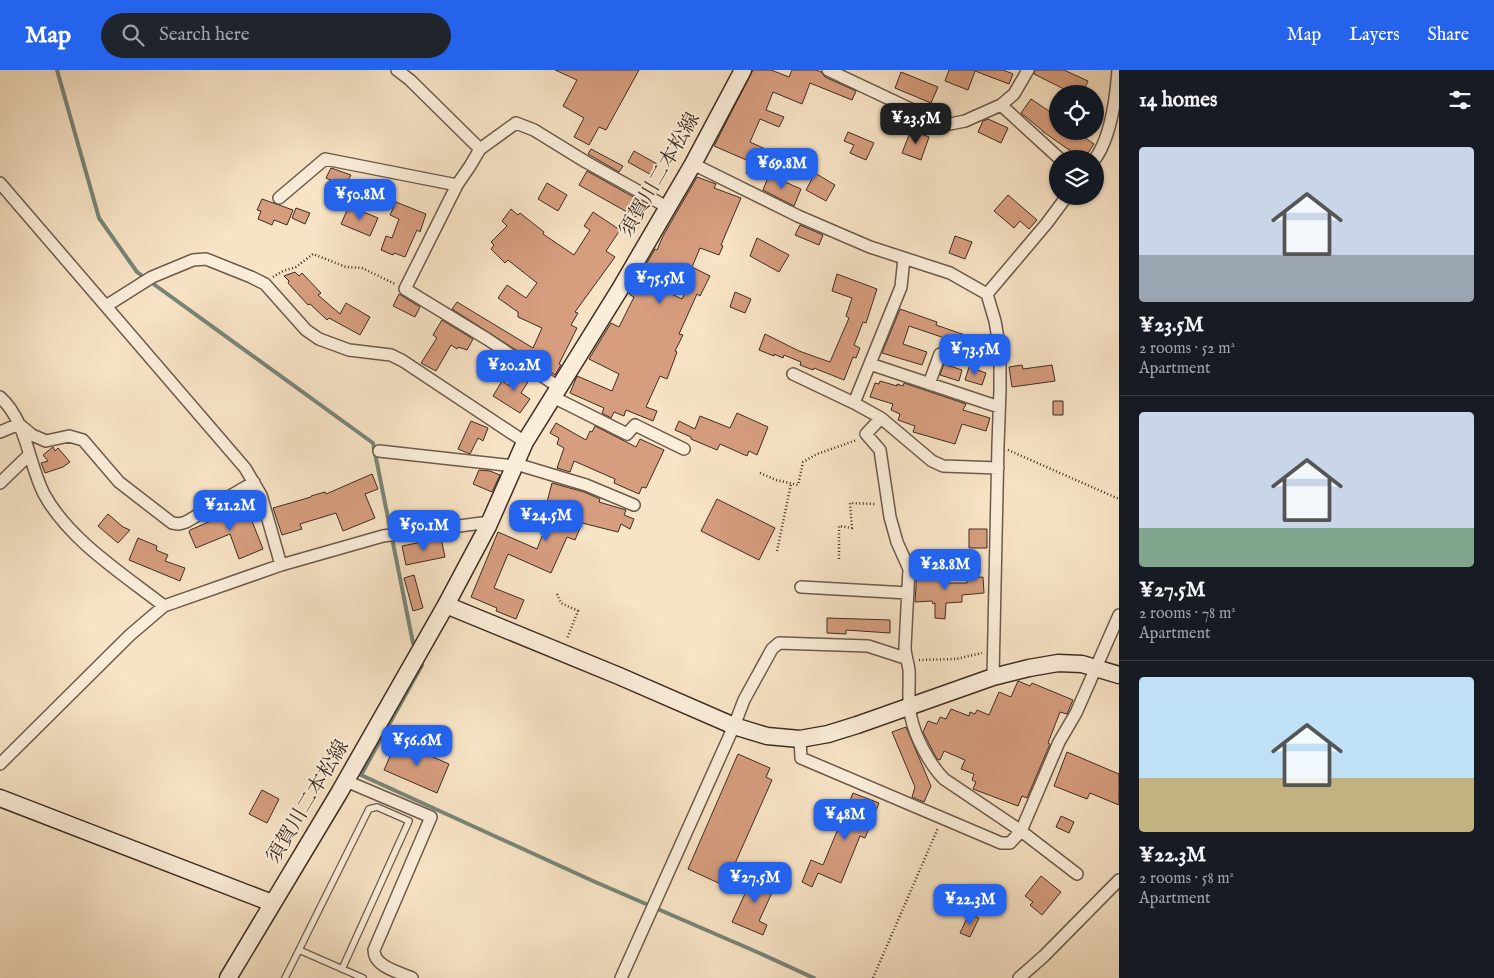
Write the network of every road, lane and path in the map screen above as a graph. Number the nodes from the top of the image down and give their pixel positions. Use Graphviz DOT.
graph roads {
  1 [pos="397,70"];
  2 [pos="743,70"];
  3 [pos="828,70"];
  4 [pos="1028,70"];
  5 [pos="1118,70"];
  6 [pos="1001,105"];
  7 [pos="480,148"];
  8 [pos="1050,150"];
  9 [pos="1100,150"];
  10 [pos="693,164"];
  11 [pos="0,183"];
  12 [pos="457,184"];
  13 [pos="279,198"];
  14 [pos="1060,205"];
  15 [pos="667,207"];
  16 [pos="904,258"];
  17 [pos="265,284"];
  18 [pos="405,289"];
  19 [pos="987,294"];
  20 [pos="106,306"];
  21 [pos="940,354"];
  22 [pos="870,364"];
  23 [pos="793,374"];
  24 [pos="929,384"];
  25 [pos="557,392"];
  26 [pos="0,397"];
  27 [pos="854,402"];
  28 [pos="999,407"];
  29 [pos="882,418"];
  30 [pos="19,424"];
  31 [pos="0,432"];
  32 [pos="866,434"];
  33 [pos="525,442"];
  34 [pos="998,445"];
  35 [pos="684,449"];
  36 [pos="379,451"];
  37 [pos="29,455"];
  38 [pos="515,465"];
  39 [pos="998,468"];
  40 [pos="760,473"];
  41 [pos="254,482"];
  42 [pos="0,483"];
  43 [pos="791,484"];
  44 [pos="1119,499"];
  45 [pos="888,504"];
  46 [pos="634,505"];
  47 [pos="488,526"];
  48 [pos="777,550"];
  49 [pos="838,559"];
  50 [pos="281,565"];
  51 [pos="801,586"];
  52 [pos="908,593"];
  53 [pos="557,594"];
  54 [pos="446,605"];
  55 [pos="164,606"];
  56 [pos="1119,615"];
  57 [pos="994,650"];
  58 [pos="562,652"];
  59 [pos="905,658"];
  60 [pos="1096,668"];
  61 [pos="1119,675"];
  62 [pos="993,677"];
  63 [pos="910,706"];
  64 [pos="734,726"];
  65 [pos="800,739"];
  66 [pos="0,764"];
  67 [pos="346,781"];
  68 [pos="0,798"];
  69 [pos="943,818"];
  70 [pos="1021,831"];
  71 [pos="1076,874"];
  72 [pos="1119,880"];
  73 [pos="272,903"];
  74 [pos="298,950"];
  75 [pos="342,969"];
  76 [pos="228,978"];
  77 [pos="285,978"];
  78 [pos="363,978"];
  79 [pos="412,978"];
  80 [pos="621,978"];
  81 [pos="873,978"];
  82 [pos="1019,978"];
  1 -- 7 [label="street"];
  2 -- 10 [label="main road, 須賀川二本松線"];
  3 -- 6 [label="street"];
  4 -- 6 [label="street"];
  5 -- 9 [label="street"];
  6 -- 8 [label="street"];
  7 -- 12 [label="street"];
  7 -- 15 [label="street"];
  10 -- 15 [label="main road, 須賀川二本松線"];
  10 -- 16 [label="street"];
  11 -- 20 [label="street"];
  12 -- 13 [label="street"];
  12 -- 18 [label="street"];
  14 -- 19 [label="street"];
  15 -- 25 [label="main road, 須賀川二本松線"];
  16 -- 19 [label="street"];
  16 -- 22 [label="street"];
  17 -- 18 [label="path"];
  17 -- 20 [label="street"];
  17 -- 33 [label="street"];
  18 -- 25 [label="street"];
  19 -- 28 [label="street"];
  20 -- 41 [label="street"];
  21 -- 24 [label="street"];
  22 -- 24 [label="street"];
  22 -- 27 [label="street"];
  23 -- 27 [label="street"];
  24 -- 28 [label="street"];
  25 -- 33 [label="main road, 須賀川二本松線"];
  25 -- 35 [label="street"];
  26 -- 30 [label="street"];
  27 -- 29 [label="street"];
  28 -- 34 [label="street"];
  29 -- 32 [label="street"];
  29 -- 39 [label="street"];
  30 -- 31 [label="street"];
  30 -- 37 [label="street"];
  30 -- 41 [label="street"];
  32 -- 43 [label="path"];
  32 -- 45 [label="street"];
  33 -- 38 [label="main road, 須賀川二本松線"];
  34 -- 39 [label="street"];
  34 -- 44 [label="path"];
  36 -- 38 [label="street"];
  37 -- 42 [label="street"];
  37 -- 55 [label="street"];
  38 -- 46 [label="street"];
  38 -- 47 [label="main road, 須賀川二本松線"];
  39 -- 57 [label="street"];
  40 -- 43 [label="path"];
  41 -- 50 [label="street"];
  43 -- 48 [label="path"];
  45 -- 49 [label="path"];
  45 -- 52 [label="street"];
  47 -- 50 [label="street"];
  47 -- 54 [label="main road, 須賀川二本松線"];
  50 -- 55 [label="street"];
  51 -- 52 [label="street"];
  52 -- 59 [label="street"];
  53 -- 58 [label="path"];
  54 -- 58 [label="main road"];
  54 -- 67 [label="main road, 須賀川二本松線"];
  55 -- 66 [label="street"];
  56 -- 60 [label="street"];
  57 -- 59 [label="path"];
  57 -- 62 [label="street"];
  58 -- 64 [label="main road"];
  59 -- 63 [label="street"];
  59 -- 64 [label="street"];
  60 -- 61 [label="main road"];
  60 -- 62 [label="main road"];
  60 -- 70 [label="street"];
  62 -- 63 [label="main road"];
  63 -- 65 [label="main road"];
  63 -- 70 [label="street"];
  64 -- 65 [label="main road"];
  64 -- 80 [label="street"];
  65 -- 69 [label="street"];
  67 -- 73 [label="main road, 須賀川二本松線"];
  67 -- 79 [label="street"];
  68 -- 73 [label="main road"];
  69 -- 70 [label="street"];
  69 -- 81 [label="path"];
  70 -- 71 [label="street"];
  72 -- 82 [label="street"];
  73 -- 76 [label="main road, 須賀川二本松線"];
  74 -- 75 [label="lane"];
  74 -- 75 [label="lane"];
  74 -- 77 [label="lane"];
  75 -- 78 [label="lane"];
}
